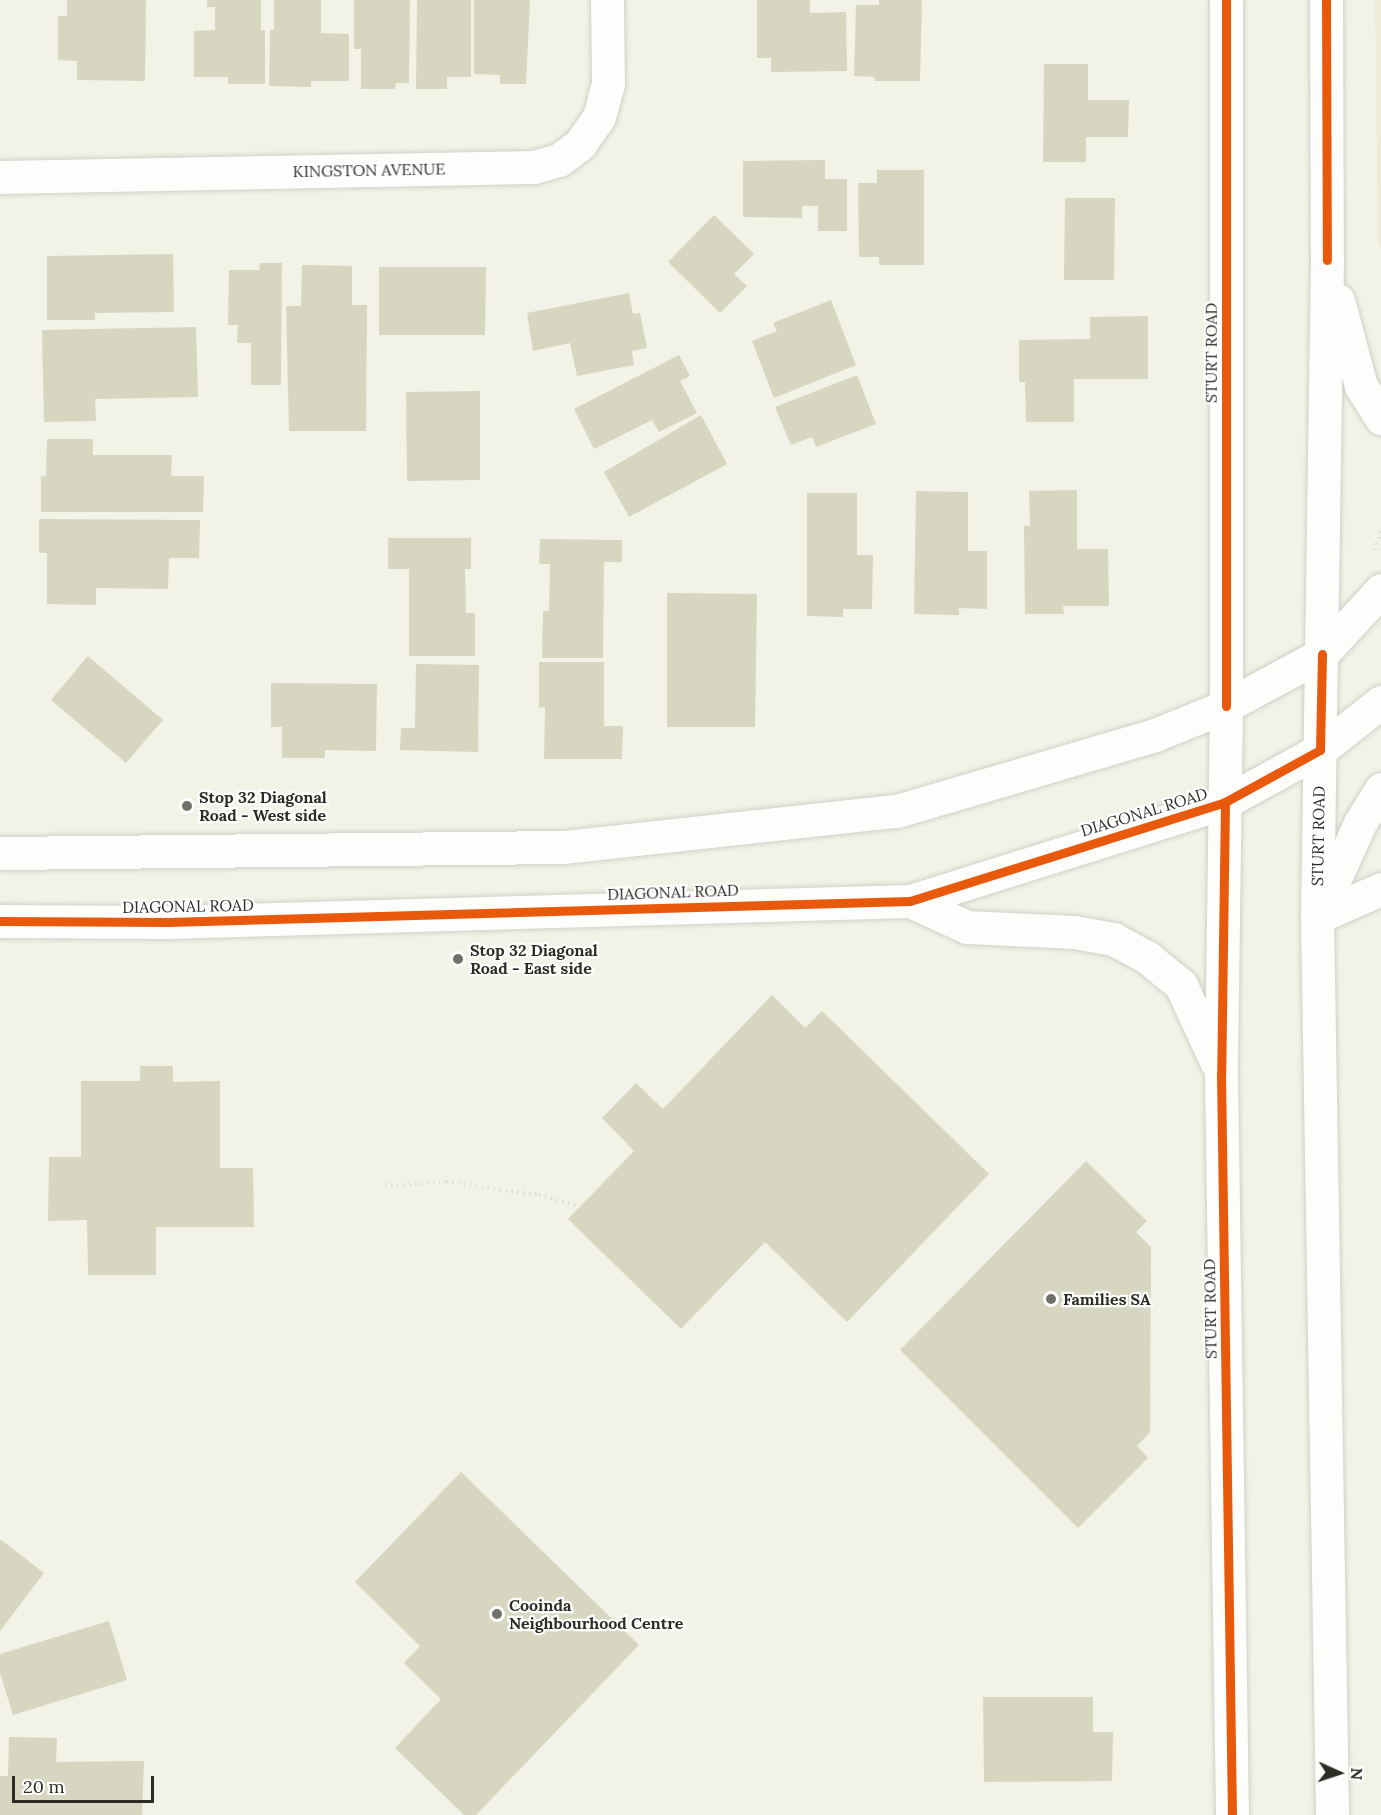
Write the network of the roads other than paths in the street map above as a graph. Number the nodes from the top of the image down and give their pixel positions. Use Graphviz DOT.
graph roads {
  1 [pos="607,0"];
  2 [pos="1226,0"];
  3 [pos="1326,0"];
  4 [pos="0,177"];
  5 [pos="1327,260"];
  6 [pos="1381,418"];
  7 [pos="1381,590"];
  8 [pos="1322,654"];
  9 [pos="1381,702"];
  10 [pos="1226,706"];
  11 [pos="1320,750"];
  12 [pos="1381,789"];
  13 [pos="1225,802"];
  14 [pos="0,853"];
  15 [pos="1381,889"];
  16 [pos="910,901"];
  17 [pos="1317,917"];
  18 [pos="0,921"];
  19 [pos="1221,1074"];
  20 [pos="1232,1815"];
  21 [pos="1332,1815"];
  1 -- 4 [label="main road, KINGSTON AVENUE"];
  2 -- 10 [label="main road, STURT ROAD"];
  3 -- 5 [label="main road, STURT ROAD"];
  5 -- 6 [label="main road"];
  5 -- 8 [label="main road, STURT ROAD"];
  7 -- 8 [label="main road"];
  8 -- 10 [label="main road"];
  8 -- 11 [label="main road, STURT ROAD"];
  9 -- 11 [label="main road, DIAGONAL ROAD"];
  10 -- 13 [label="main road, STURT ROAD"];
  10 -- 14 [label="main road"];
  11 -- 13 [label="main road, DIAGONAL ROAD"];
  11 -- 17 [label="main road, STURT ROAD"];
  12 -- 17 [label="main road"];
  13 -- 16 [label="main road, DIAGONAL ROAD"];
  13 -- 19 [label="main road, STURT ROAD"];
  15 -- 17 [label="main road"];
  16 -- 18 [label="main road, DIAGONAL ROAD"];
  16 -- 19 [label="main road"];
  17 -- 21 [label="main road, STURT ROAD"];
  19 -- 20 [label="main road, STURT ROAD"];
}
